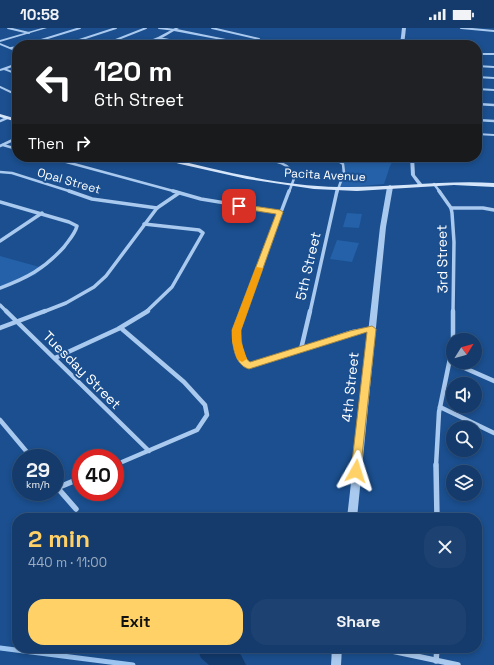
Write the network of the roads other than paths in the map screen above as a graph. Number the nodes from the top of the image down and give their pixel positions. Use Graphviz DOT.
graph roads {
  1 [pos="8,28"];
  2 [pos="45,28"];
  3 [pos="80,28"];
  4 [pos="116,28"];
  5 [pos="146,28"];
  6 [pos="159,28"];
  7 [pos="212,28"];
  8 [pos="236,28"];
  9 [pos="404,28"];
  10 [pos="460,28"];
  11 [pos="176,29"];
  12 [pos="478,29"];
  13 [pos="228,31"];
  14 [pos="494,31"];
  15 [pos="29,33"];
  16 [pos="159,38"];
  17 [pos="41,40"];
  18 [pos="79,40"];
  19 [pos="116,40"];
  20 [pos="154,40"];
  21 [pos="169,40"];
  22 [pos="229,40"];
  23 [pos="257,40"];
  24 [pos="403,40"];
  25 [pos="0,42"];
  26 [pos="11,48"];
  27 [pos="482,54"];
  28 [pos="494,54"];
  29 [pos="12,66"];
  30 [pos="482,66"];
  31 [pos="494,67"];
  32 [pos="5,69"];
  33 [pos="0,70"];
  34 [pos="12,72"];
  35 [pos="482,77"];
  36 [pos="494,78"];
  37 [pos="0,87"];
  38 [pos="482,89"];
  39 [pos="494,90"];
  40 [pos="12,93"];
  41 [pos="482,104"];
  42 [pos="494,105"];
  43 [pos="0,115"];
  44 [pos="7,118"];
  45 [pos="12,120"];
  46 [pos="482,120"];
  47 [pos="0,121"];
  48 [pos="494,121"];
  49 [pos="482,134"];
  50 [pos="494,135"];
  51 [pos="12,140"];
  52 [pos="1,145"];
  53 [pos="12,148"];
  54 [pos="66,162"];
  55 [pos="178,162"];
  56 [pos="277,162"];
  57 [pos="340,162"];
  58 [pos="412,162"];
  59 [pos="0,172"];
  60 [pos="434,184"];
  61 [pos="421,185"];
  62 [pos="494,185"];
  63 [pos="291,186"];
  64 [pos="390,187"];
  65 [pos="338,189"];
  66 [pos="180,193"];
  67 [pos="0,202"];
  68 [pos="157,208"];
  69 [pos="451,208"];
  70 [pos="494,210"];
  71 [pos="280,212"];
  72 [pos="42,213"];
  73 [pos="144,224"];
  74 [pos="0,241"];
  75 [pos="0,288"];
  76 [pos="0,305"];
  77 [pos="17,322"];
  78 [pos="0,328"];
  79 [pos="122,329"];
  80 [pos="372,329"];
  81 [pos="453,333"];
  82 [pos="300,349"];
  83 [pos="55,358"];
  84 [pos="449,369"];
  85 [pos="467,369"];
  86 [pos="494,381"];
  87 [pos="440,407"];
  88 [pos="0,420"];
  89 [pos="494,433"];
  90 [pos="24,449"];
  91 [pos="149,451"];
  92 [pos="124,461"];
  93 [pos="64,496"];
  94 [pos="76,509"];
  95 [pos="353,513"];
  96 [pos="437,513"];
  97 [pos="337,653"];
  98 [pos="400,653"];
  99 [pos="436,653"];
  100 [pos="436,661"];
  101 [pos="336,665"];
  102 [pos="458,665"];
  1 -- 15 [label="street"];
  2 -- 15 [label="street"];
  3 -- 17 [label="street"];
  4 -- 18 [label="street"];
  5 -- 19 [label="street"];
  6 -- 11 [label="street"];
  7 -- 13 [label="street"];
  8 -- 13 [label="street"];
  9 -- 24 [label="street"];
  10 -- 12 [label="street"];
  11 -- 16 [label="street"];
  11 -- 22 [label="street"];
  12 -- 14 [label="street"];
  13 -- 23 [label="street"];
  15 -- 25 [label="street"];
  16 -- 20 [label="street"];
  16 -- 21 [label="street"];
  25 -- 26 [label="street"];
  27 -- 28 [label="street"];
  29 -- 32 [label="street"];
  30 -- 31 [label="street"];
  32 -- 33 [label="street"];
  32 -- 34 [label="street"];
  35 -- 36 [label="street"];
  37 -- 40 [label="street"];
  38 -- 39 [label="street"];
  41 -- 42 [label="street"];
  43 -- 44 [label="main road"];
  44 -- 45 [label="main road"];
  44 -- 47 [label="street"];
  46 -- 48 [label="street"];
  49 -- 50 [label="street"];
  51 -- 52 [label="street"];
  52 -- 53 [label="street"];
  54 -- 66 [label="street"];
  55 -- 63 [label="main road, Pacita Avenue"];
  56 -- 63 [label="street"];
  57 -- 65 [label="street, 5th Street"];
  58 -- 61 [label="street"];
  59 -- 68 [label="street, Opal Street"];
  60 -- 61 [label="main road, Pacita Avenue"];
  60 -- 62 [label="main road, Pacita Avenue"];
  60 -- 69 [label="street, 3rd Street"];
  61 -- 64 [label="main road, Pacita Avenue"];
  63 -- 65 [label="main road, Pacita Avenue"];
  63 -- 71 [label="street"];
  64 -- 65 [label="main road, Pacita Avenue"];
  64 -- 80 [label="street, 4th Street"];
  65 -- 82 [label="street, 5th Street"];
  66 -- 68 [label="street"];
  66 -- 71 [label="street"];
  67 -- 72 [label="street"];
  68 -- 73 [label="street"];
  69 -- 70 [label="street"];
  69 -- 81 [label="street, 3rd Street"];
  71 -- 82 [label="street"];
  72 -- 74 [label="street"];
  72 -- 75 [label="street"];
  73 -- 77 [label="street"];
  73 -- 79 [label="street"];
  76 -- 77 [label="street, Tuesday Street"];
  77 -- 78 [label="street"];
  77 -- 83 [label="street, Tuesday Street"];
  79 -- 83 [label="street"];
  79 -- 91 [label="street"];
  80 -- 82 [label="street"];
  80 -- 95 [label="street, 4th Street"];
  83 -- 91 [label="street, Tuesday Street"];
  84 -- 87 [label="street"];
  85 -- 86 [label="street"];
  87 -- 89 [label="street"];
  87 -- 96 [label="street"];
  88 -- 90 [label="street"];
  91 -- 92 [label="street"];
  93 -- 94 [label="street"];
  97 -- 101 [label="street"];
  98 -- 100 [label="street"];
  99 -- 100 [label="street"];
  100 -- 102 [label="street"];
}
